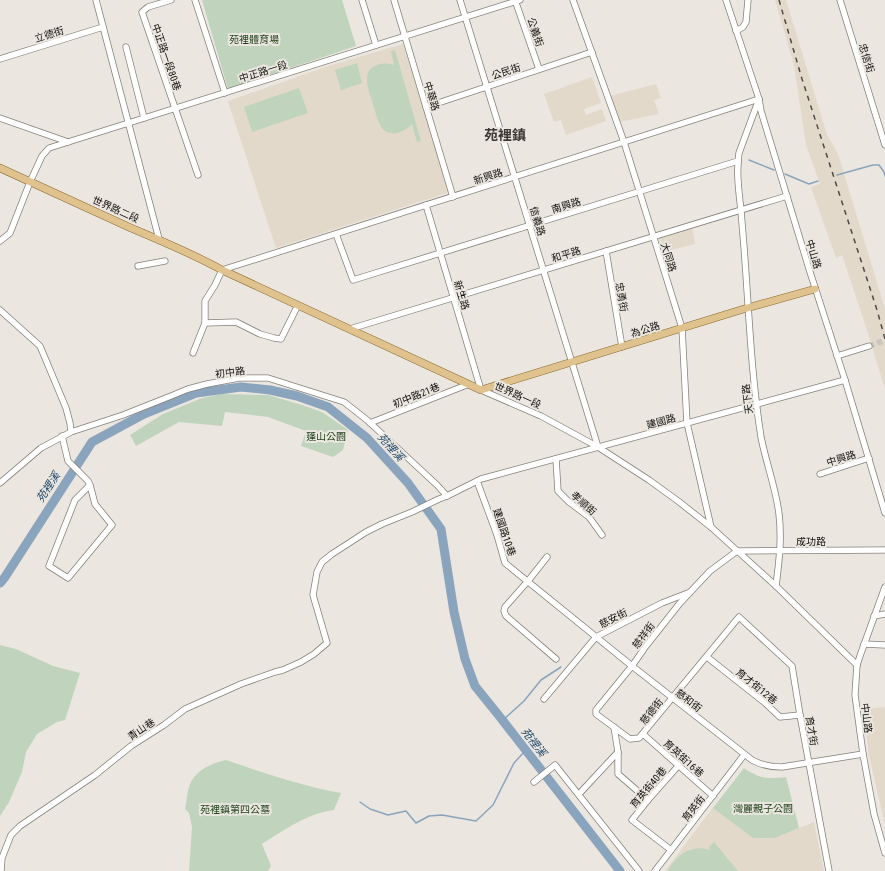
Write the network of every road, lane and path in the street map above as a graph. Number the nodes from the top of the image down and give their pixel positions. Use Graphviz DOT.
graph roads {
  1 [pos="96,0"];
  2 [pos="171,0"];
  3 [pos="195,0"];
  4 [pos="362,0"];
  5 [pos="394,0"];
  6 [pos="460,0"];
  7 [pos="517,0"];
  8 [pos="573,0"];
  9 [pos="726,0"];
  10 [pos="748,0"];
  11 [pos="840,0"];
  12 [pos="465,17"];
  13 [pos="103,27"];
  14 [pos="736,31"];
  15 [pos="405,36"];
  16 [pos="376,45"];
  17 [pos="126,47"];
  18 [pos="592,52"];
  19 [pos="0,59"];
  20 [pos="539,69"];
  21 [pos="487,86"];
  22 [pos="225,93"];
  23 [pos="759,99"];
  24 [pos="426,107"];
  25 [pos="175,108"];
  26 [pos="0,118"];
  27 [pos="144,118"];
  28 [pos="128,123"];
  29 [pos="68,142"];
  30 [pos="624,142"];
  31 [pos="885,145"];
  32 [pos="738,161"];
  33 [pos="0,168"];
  34 [pos="198,175"];
  35 [pos="515,177"];
  36 [pos="30,182"];
  37 [pos="640,191"];
  38 [pos="787,196"];
  39 [pos="453,197"];
  40 [pos="426,205"];
  41 [pos="741,210"];
  42 [pos="530,225"];
  43 [pos="336,234"];
  44 [pos="654,236"];
  45 [pos="158,239"];
  46 [pos="0,241"];
  47 [pos="606,251"];
  48 [pos="440,253"];
  49 [pos="165,261"];
  50 [pos="138,266"];
  51 [pos="222,270"];
  52 [pos="543,270"];
  53 [pos="815,289"];
  54 [pos="454,298"];
  55 [pos="298,305"];
  56 [pos="747,308"];
  57 [pos="0,310"];
  58 [pos="204,323"];
  59 [pos="682,328"];
  60 [pos="350,329"];
  61 [pos="868,346"];
  62 [pos="622,347"];
  63 [pos="193,353"];
  64 [pos="837,356"];
  65 [pos="572,362"];
  66 [pos="845,380"];
  67 [pos="469,384"];
  68 [pos="481,390"];
  69 [pos="756,404"];
  70 [pos="370,423"];
  71 [pos="687,423"];
  72 [pos="71,432"];
  73 [pos="62,436"];
  74 [pos="598,447"];
  75 [pos="869,458"];
  76 [pos="556,459"];
  77 [pos="820,474"];
  78 [pos="479,480"];
  79 [pos="0,483"];
  80 [pos="89,483"];
  81 [pos="447,496"];
  82 [pos="885,513"];
  83 [pos="711,527"];
  84 [pos="602,535"];
  85 [pos="780,550"];
  86 [pos="885,550"];
  87 [pos="737,551"];
  88 [pos="547,557"];
  89 [pos="528,581"];
  90 [pos="776,586"];
  91 [pos="885,587"];
  92 [pos="690,592"];
  93 [pos="885,614"];
  94 [pos="874,616"];
  95 [pos="739,617"];
  96 [pos="596,637"];
  97 [pos="328,643"];
  98 [pos="864,644"];
  99 [pos="885,644"];
  100 [pos="706,657"];
  101 [pos="556,659"];
  102 [pos="857,665"];
  103 [pos="632,666"];
  104 [pos="544,699"];
  105 [pos="672,699"];
  106 [pos="596,714"];
  107 [pos="800,716"];
  108 [pos="614,727"];
  109 [pos="644,734"];
  110 [pos="618,752"];
  111 [pos="863,754"];
  112 [pos="744,755"];
  113 [pos="809,763"];
  114 [pos="679,765"];
  115 [pos="534,782"];
  116 [pos="579,794"];
  117 [pos="713,796"];
  118 [pos="648,800"];
  119 [pos="671,850"];
  120 [pos="885,853"];
  121 [pos="1,871"];
  122 [pos="639,871"];
  123 [pos="655,871"];
  124 [pos="829,871"];
  1 -- 13 [label="street"];
  2 -- 25 [label="street, 中正路一段80巷"];
  3 -- 22 [label="street"];
  4 -- 16 [label="street"];
  5 -- 15 [label="street, 中華路"];
  6 -- 12 [label="street, 信義路"];
  7 -- 12 [label="street, 中正路一段"];
  7 -- 20 [label="street, 公義街"];
  8 -- 18 [label="street, 大同路"];
  9 -- 14 [label="street, 中山路"];
  10 -- 14 [label="street"];
  11 -- 31 [label="street, 忠信街"];
  12 -- 15 [label="street, 中正路一段"];
  12 -- 21 [label="street, 信義路"];
  13 -- 19 [label="street, 立德街"];
  13 -- 28 [label="street"];
  14 -- 23 [label="street, 中山路"];
  15 -- 16 [label="street, 中正路一段"];
  15 -- 24 [label="street, 中華路"];
  16 -- 22 [label="street, 中正路一段"];
  17 -- 27 [label="street"];
  18 -- 20 [label="street, 公民街"];
  18 -- 30 [label="street, 大同路"];
  20 -- 21 [label="street, 公民街"];
  21 -- 24 [label="street, 公民街"];
  21 -- 35 [label="street, 信義路"];
  22 -- 25 [label="street, 中正路一段"];
  23 -- 30 [label="street, 新興路"];
  23 -- 32 [label="street, 天下路"];
  23 -- 38 [label="street, 中山路"];
  24 -- 39 [label="street, 中華路"];
  25 -- 27 [label="street, 中正路一段"];
  25 -- 34 [label="street, 中正路一段80巷"];
  26 -- 29 [label="street"];
  27 -- 28 [label="street, 中正路一段"];
  28 -- 29 [label="street, 中正路一段"];
  28 -- 45 [label="street"];
  29 -- 36 [label="street, 中正路一段"];
  30 -- 35 [label="street, 新興路"];
  30 -- 37 [label="street, 大同路"];
  32 -- 37 [label="street, 南興路"];
  32 -- 41 [label="street, 天下路"];
  33 -- 36 [label="main road, 世界路二段"];
  35 -- 39 [label="street, 新興路"];
  35 -- 42 [label="street, 信義路"];
  36 -- 45 [label="main road, 世界路二段"];
  36 -- 46 [label="street, 中正路一段"];
  37 -- 42 [label="street, 南興路"];
  37 -- 44 [label="street, 大同路"];
  38 -- 41 [label="street, 和平路"];
  38 -- 53 [label="street, 中山路"];
  39 -- 40 [label="street, 新興路"];
  40 -- 43 [label="street, 新興路"];
  40 -- 48 [label="street, 新生路"];
  41 -- 44 [label="street, 和平路"];
  41 -- 56 [label="street, 天下路"];
  42 -- 48 [label="street, 南興路"];
  42 -- 52 [label="street, 信義路"];
  43 -- 48 [label="street, 南興路"];
  43 -- 51 [label="street, 新興路"];
  44 -- 47 [label="street, 和平路"];
  44 -- 59 [label="street, 大同路"];
  45 -- 51 [label="main road, 世界路二段"];
  47 -- 52 [label="street, 和平路"];
  47 -- 62 [label="street, 忠勇街"];
  48 -- 54 [label="street, 新生路"];
  49 -- 50 [label="street"];
  51 -- 55 [label="main road, 世界路一段"];
  51 -- 58 [label="street"];
  52 -- 54 [label="street, 和平路"];
  52 -- 65 [label="street, 信義路"];
  53 -- 56 [label="main road, 為公路"];
  53 -- 64 [label="street, 中山路"];
  54 -- 60 [label="street, 和平路"];
  54 -- 68 [label="street, 新生路"];
  55 -- 58 [label="street"];
  55 -- 60 [label="main road, 世界路一段"];
  56 -- 59 [label="main road, 為公路"];
  56 -- 69 [label="street, 天下路"];
  57 -- 72 [label="street"];
  58 -- 63 [label="street"];
  59 -- 62 [label="main road, 為公路"];
  59 -- 71 [label="street, 大同路"];
  60 -- 67 [label="main road, 世界路一段"];
  61 -- 64 [label="street"];
  62 -- 65 [label="main road, 為公路"];
  64 -- 66 [label="street, 中山路"];
  65 -- 68 [label="main road, 為公路"];
  65 -- 74 [label="street, 信義路"];
  66 -- 69 [label="street, 建國路"];
  66 -- 75 [label="street, 中山路"];
  67 -- 68 [label="main road, 世界路一段"];
  67 -- 70 [label="street, 初中路21巷"];
  68 -- 74 [label="street, 世界路一段"];
  69 -- 71 [label="street, 建國路"];
  69 -- 85 [label="street, 天下路"];
  70 -- 72 [label="street, 初中路"];
  70 -- 81 [label="street, 初中路"];
  71 -- 74 [label="street, 建國路"];
  71 -- 83 [label="street, 大同路"];
  72 -- 73 [label="street, 初中路"];
  73 -- 79 [label="street, 初中路"];
  73 -- 80 [label="street"];
  74 -- 76 [label="street, 建國路"];
  74 -- 83 [label="street, 世界路一段"];
  75 -- 77 [label="street, 中興路"];
  75 -- 82 [label="street, 中山路"];
  76 -- 78 [label="street, 建國路"];
  76 -- 84 [label="street, 孝順街"];
  78 -- 81 [label="street, 建國路"];
  78 -- 89 [label="street, 建國路10巷"];
  80 -- 80 [label="street"];
  81 -- 97 [label="street, 建國路"];
  83 -- 87 [label="street, 世界路一段"];
  85 -- 86 [label="street, 成功路"];
  85 -- 87 [label="street, 成功路"];
  85 -- 90 [label="street, 天下路"];
  87 -- 90 [label="street, 世界路一段"];
  87 -- 92 [label="street, 慈祥街"];
  88 -- 89 [label="street"];
  89 -- 96 [label="street, 慈和街"];
  89 -- 101 [label="street"];
  90 -- 102 [label="street"];
  91 -- 94 [label="street, 中山路"];
  92 -- 96 [label="street, 慈安街"];
  92 -- 103 [label="street, 慈祥街"];
  93 -- 94 [label="street"];
  94 -- 98 [label="street, 中山路"];
  95 -- 100 [label="street, 慈德街"];
  95 -- 107 [label="street, 育才街"];
  96 -- 103 [label="street, 慈和街"];
  96 -- 104 [label="street, 慈安街"];
  97 -- 121 [label="street, 青山巷"];
  98 -- 99 [label="street"];
  98 -- 102 [label="street, 中山路"];
  100 -- 105 [label="street, 慈德街"];
  100 -- 107 [label="street, 育才街12巷"];
  102 -- 111 [label="street, 中山路"];
  103 -- 105 [label="street, 慈和街"];
  103 -- 106 [label="street, 慈祥街"];
  105 -- 109 [label="street, 慈德街"];
  105 -- 112 [label="street, 慈和街"];
  106 -- 108 [label="street, 慈德街"];
  107 -- 113 [label="street, 育才街"];
  108 -- 109 [label="street, 慈德街"];
  108 -- 110 [label="street"];
  109 -- 114 [label="street, 育英街16巷"];
  110 -- 116 [label="street"];
  110 -- 118 [label="street"];
  111 -- 113 [label="street, 慈和街"];
  111 -- 120 [label="street, 中山路"];
  112 -- 113 [label="street, 慈和街"];
  112 -- 117 [label="street, 育英街"];
  113 -- 124 [label="street, 育才街"];
  114 -- 117 [label="street, 育英街16巷"];
  114 -- 118 [label="street, 育英街40巷"];
  115 -- 116 [label="street"];
  116 -- 122 [label="street"];
  117 -- 119 [label="street, 育英街"];
  118 -- 119 [label="street, 育英街40巷"];
  119 -- 123 [label="street, 育英街"];
}
